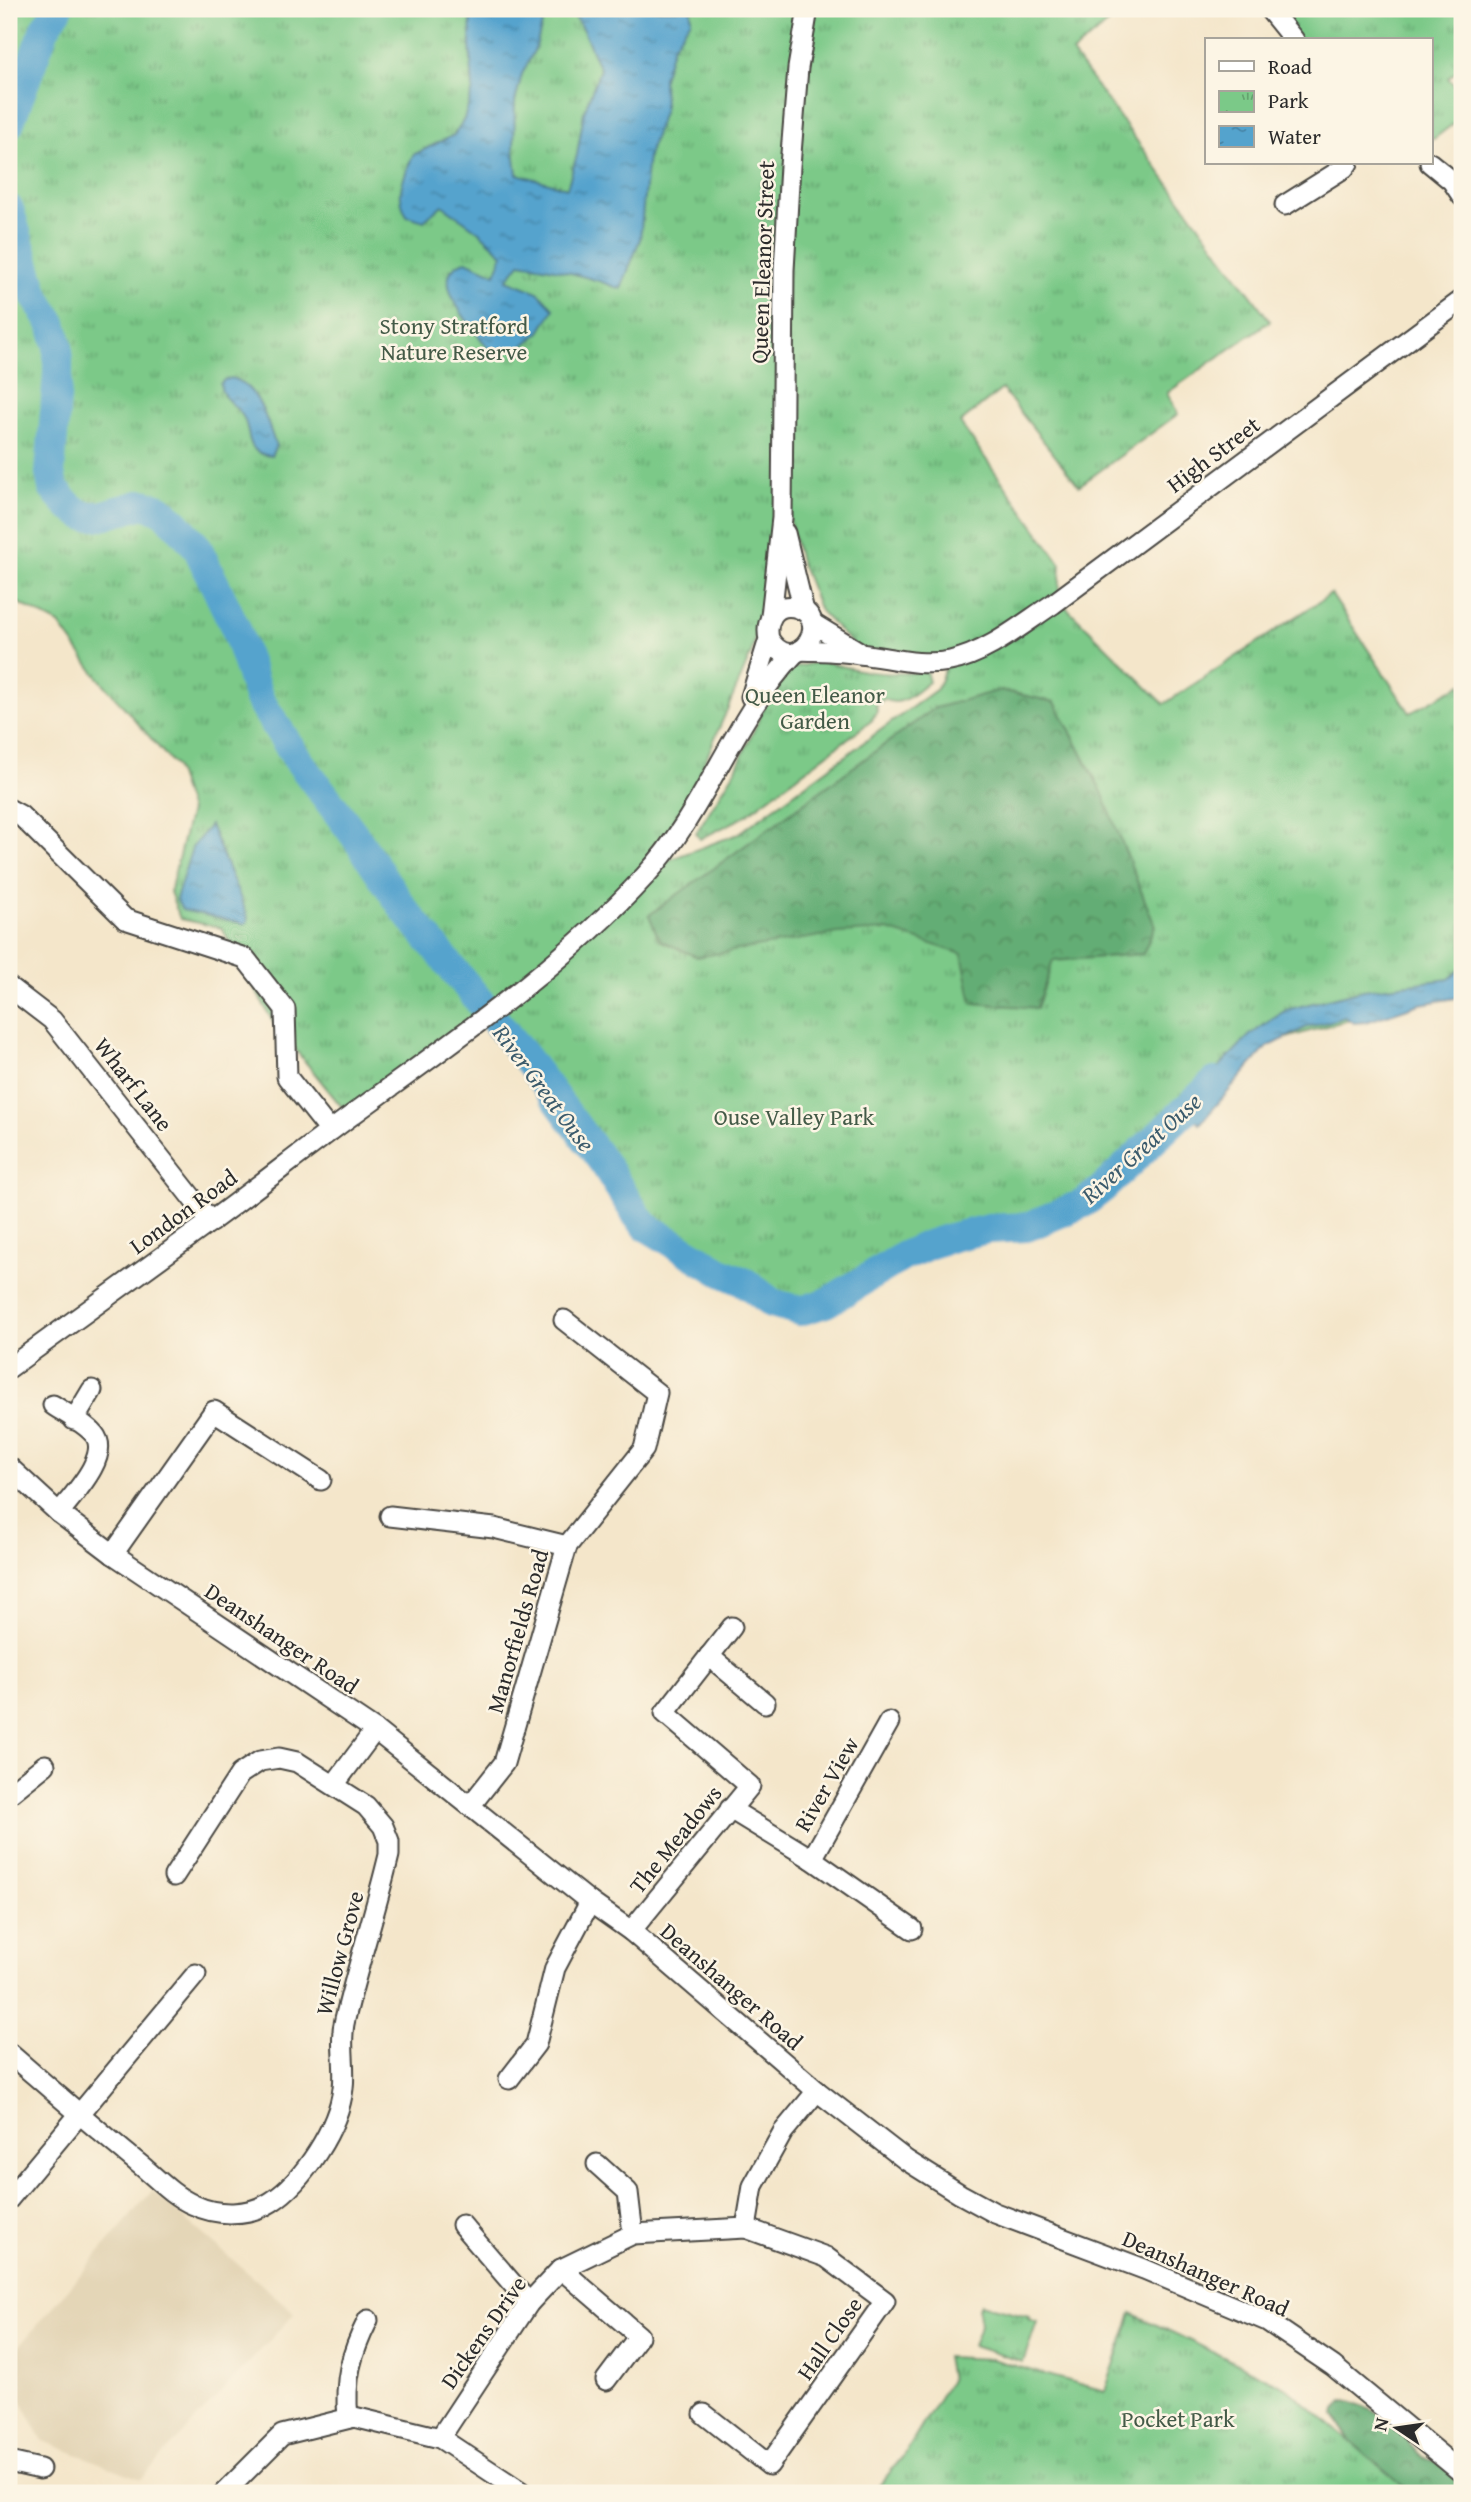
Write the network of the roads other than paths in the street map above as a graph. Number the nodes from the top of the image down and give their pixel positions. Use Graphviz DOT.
graph roads {
  1 [pos="808,9"];
  2 [pos="1269,9"];
  3 [pos="1292,38"];
  4 [pos="1347,164"];
  5 [pos="1431,164"];
  6 [pos="1462,196"];
  7 [pos="1285,205"];
  8 [pos="1462,300"];
  9 [pos="782,518"];
  10 [pos="771,616"];
  11 [pos="808,617"];
  12 [pos="769,639"];
  13 [pos="798,652"];
  14 [pos="862,654"];
  15 [pos="746,714"];
  16 [pos="9,809"];
  17 [pos="9,987"];
  18 [pos="330,1131"];
  19 [pos="211,1222"];
  20 [pos="564,1320"];
  21 [pos="9,1368"];
  22 [pos="92,1390"];
  23 [pos="53,1405"];
  24 [pos="74,1420"];
  25 [pos="9,1467"];
  26 [pos="321,1480"];
  27 [pos="60,1513"];
  28 [pos="390,1516"];
  29 [pos="567,1546"];
  30 [pos="113,1554"];
  31 [pos="732,1627"];
  32 [pos="709,1656"];
  33 [pos="765,1703"];
  34 [pos="889,1722"];
  35 [pos="375,1730"];
  36 [pos="46,1765"];
  37 [pos="334,1785"];
  38 [pos="9,1794"];
  39 [pos="470,1805"];
  40 [pos="730,1809"];
  41 [pos="812,1859"];
  42 [pos="174,1876"];
  43 [pos="590,1902"];
  44 [pos="912,1929"];
  45 [pos="631,1931"];
  46 [pos="196,1974"];
  47 [pos="9,2053"];
  48 [pos="509,2079"];
  49 [pos="817,2091"];
  50 [pos="80,2114"];
  51 [pos="597,2164"];
  52 [pos="9,2199"];
  53 [pos="463,2225"];
  54 [pos="746,2228"];
  55 [pos="632,2234"];
  56 [pos="561,2269"];
  57 [pos="529,2303"];
  58 [pos="369,2320"];
  59 [pos="606,2380"];
  60 [pos="704,2414"];
  61 [pos="348,2418"];
  62 [pos="440,2438"];
  63 [pos="9,2462"];
  64 [pos="40,2469"];
  65 [pos="1462,2473"];
  66 [pos="224,2493"];
  67 [pos="523,2493"];
  1 -- 9 [label="street, Queen Eleanor Street"];
  2 -- 3 [label="street"];
  4 -- 7 [label="street"];
  5 -- 6 [label="street"];
  8 -- 14 [label="street, High Street"];
  9 -- 10 [label="street, Queen Eleanor Street"];
  9 -- 11 [label="street, Queen Eleanor Street"];
  10 -- 11 [label="street"];
  10 -- 12 [label="street"];
  11 -- 13 [label="street"];
  11 -- 14 [label="street"];
  12 -- 13 [label="street"];
  12 -- 15 [label="street"];
  13 -- 14 [label="street"];
  13 -- 15 [label="street"];
  15 -- 18 [label="street, London Road"];
  16 -- 18 [label="street"];
  17 -- 19 [label="street, Wharf Lane"];
  18 -- 19 [label="street, London Road"];
  19 -- 21 [label="street, London Road"];
  20 -- 29 [label="street, Manorfields Road"];
  22 -- 24 [label="street"];
  23 -- 24 [label="street"];
  24 -- 27 [label="street"];
  25 -- 27 [label="street, Deanshanger Road"];
  26 -- 30 [label="street"];
  27 -- 30 [label="street, Deanshanger Road"];
  28 -- 29 [label="street"];
  29 -- 39 [label="street, Manorfields Road"];
  30 -- 35 [label="street, Deanshanger Road"];
  31 -- 32 [label="street, The Meadows"];
  32 -- 33 [label="street"];
  32 -- 40 [label="street, The Meadows"];
  34 -- 41 [label="street, River View"];
  35 -- 37 [label="street"];
  35 -- 39 [label="street, Deanshanger Road"];
  36 -- 38 [label="street"];
  37 -- 42 [label="street, Willow Grove"];
  37 -- 50 [label="street, Willow Grove"];
  39 -- 43 [label="street, Deanshanger Road"];
  40 -- 41 [label="street, River View"];
  40 -- 45 [label="street, The Meadows"];
  41 -- 44 [label="street"];
  43 -- 45 [label="street, Deanshanger Road"];
  43 -- 48 [label="street"];
  45 -- 49 [label="street, Deanshanger Road"];
  46 -- 50 [label="street"];
  47 -- 50 [label="street, Willow Grove"];
  49 -- 54 [label="street"];
  49 -- 65 [label="street, Deanshanger Road"];
  50 -- 52 [label="street"];
  51 -- 55 [label="street"];
  53 -- 57 [label="street"];
  54 -- 55 [label="street, Dickens Drive"];
  54 -- 60 [label="street, Hall Close"];
  55 -- 56 [label="street, Dickens Drive"];
  56 -- 57 [label="street, Dickens Drive"];
  56 -- 59 [label="street"];
  57 -- 62 [label="street, Dickens Drive"];
  58 -- 61 [label="street"];
  61 -- 62 [label="street"];
  61 -- 66 [label="street"];
  62 -- 67 [label="street"];
  63 -- 64 [label="street"];
}
